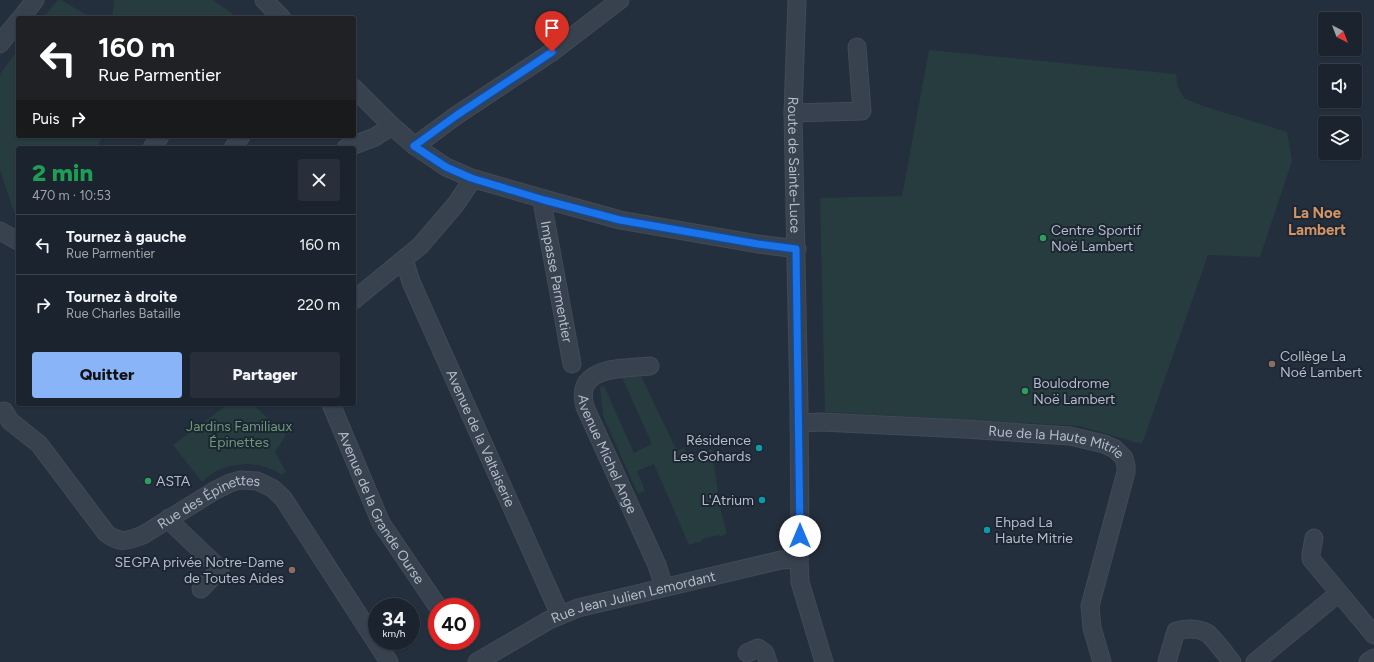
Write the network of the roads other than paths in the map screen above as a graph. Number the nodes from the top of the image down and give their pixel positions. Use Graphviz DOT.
graph roads {
  1 [pos="35,0"];
  2 [pos="264,0"];
  3 [pos="620,0"];
  4 [pos="797,0"];
  5 [pos="23,16"];
  6 [pos="280,16"];
  7 [pos="16,24"];
  8 [pos="0,44"];
  9 [pos="857,47"];
  10 [pos="356,90"];
  11 [pos="793,113"];
  12 [pos="392,126"];
  13 [pos="351,146"];
  14 [pos="414,146"];
  15 [pos="471,178"];
  16 [pos="544,200"];
  17 [pos="0,231"];
  18 [pos="16,240"];
  19 [pos="796,249"];
  20 [pos="404,259"];
  21 [pos="356,298"];
  22 [pos="572,364"];
  23 [pos="650,366"];
  24 [pos="332,406"];
  25 [pos="7,408"];
  26 [pos="800,423"];
  27 [pos="169,518"];
  28 [pos="1314,538"];
  29 [pos="799,559"];
  30 [pos="664,587"];
  31 [pos="201,589"];
  32 [pos="1339,593"];
  33 [pos="432,598"];
  34 [pos="560,615"];
  35 [pos="1374,635"];
  36 [pos="747,653"];
  37 [pos="1374,658"];
  38 [pos="389,662"];
  39 [pos="477,662"];
  40 [pos="768,662"];
  41 [pos="824,662"];
  42 [pos="1102,662"];
  43 [pos="1167,662"];
  44 [pos="1232,662"];
  45 [pos="1255,662"];
  46 [pos="1368,662"];
  1 -- 5 [label="street"];
  2 -- 6 [label="street"];
  3 -- 14 [label="street"];
  4 -- 11 [label="street, Route de Sainte-Luce"];
  7 -- 8 [label="street"];
  9 -- 11 [label="street"];
  10 -- 12 [label="street"];
  11 -- 19 [label="street, Route de Sainte-Luce"];
  12 -- 13 [label="street"];
  12 -- 14 [label="street"];
  14 -- 15 [label="street"];
  15 -- 16 [label="street"];
  15 -- 20 [label="street"];
  16 -- 19 [label="street"];
  16 -- 22 [label="street, Impasse Parmentier"];
  17 -- 18 [label="street"];
  19 -- 26 [label="street, Route de Sainte-Luce"];
  20 -- 21 [label="street"];
  20 -- 34 [label="street, Avenue de la Valtaiserie"];
  23 -- 30 [label="street, Avenue Michel Ange"];
  24 -- 33 [label="street, Avenue de la Grande Ourse"];
  25 -- 27 [label="street, Rue des Épinettes"];
  26 -- 29 [label="street, Route de Sainte-Luce"];
  26 -- 42 [label="street, Rue de la Haute Mitrie"];
  27 -- 31 [label="street"];
  27 -- 38 [label="street, Rue des Épinettes"];
  28 -- 32 [label="street"];
  29 -- 30 [label="street, Rue Jean Julien Lemordant"];
  29 -- 41 [label="street, Route de Sainte-Luce"];
  30 -- 34 [label="street, Rue Jean Julien Lemordant"];
  32 -- 35 [label="street"];
  32 -- 45 [label="street"];
  34 -- 39 [label="street, Rue Jean Julien Lemordant"];
  36 -- 40 [label="street"];
  37 -- 46 [label="street"];
  43 -- 44 [label="street"];
}
